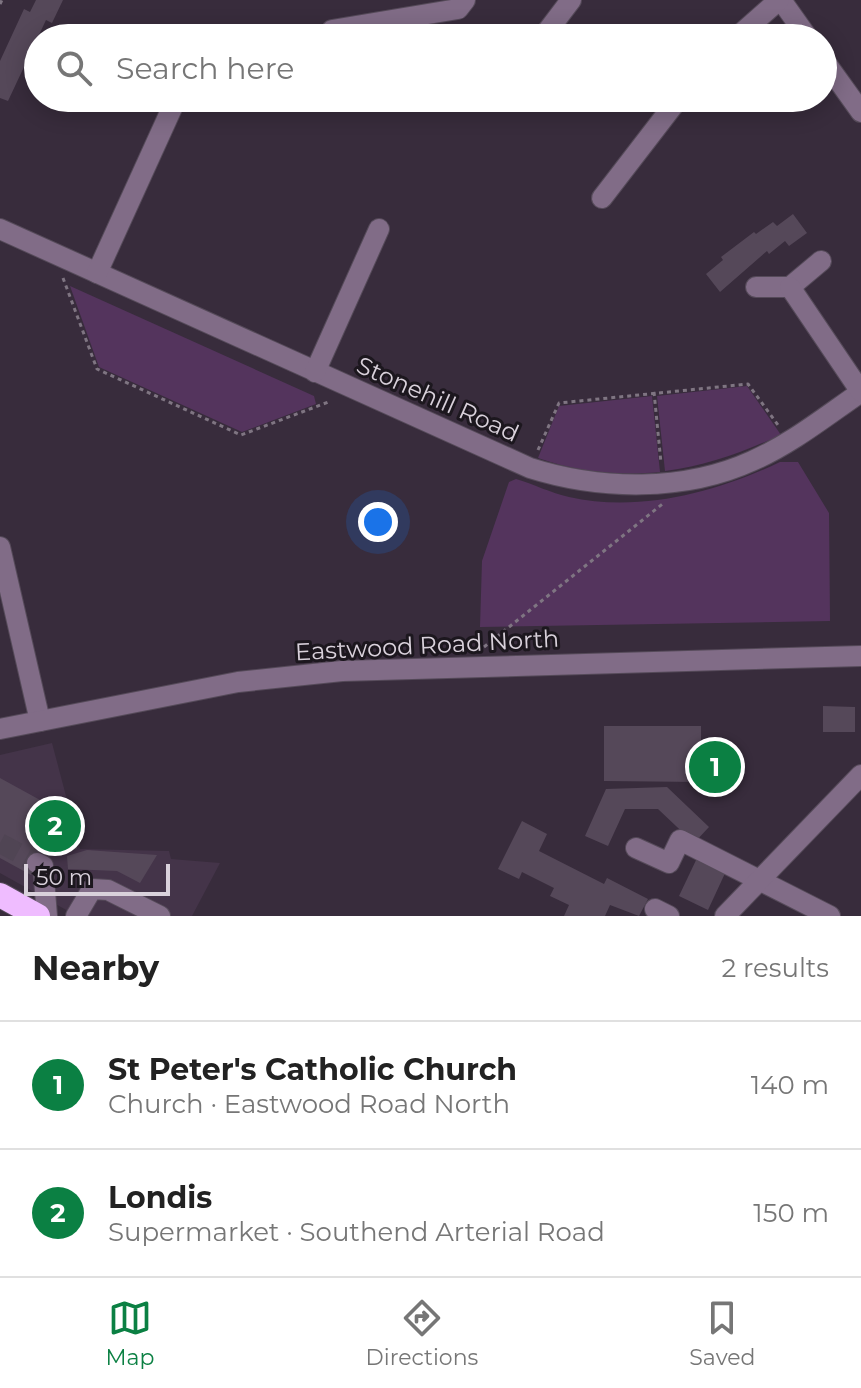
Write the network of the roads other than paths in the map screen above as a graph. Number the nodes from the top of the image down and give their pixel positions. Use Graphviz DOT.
graph roads {
  1 [pos="465,0"];
  2 [pos="571,0"];
  3 [pos="780,0"];
  4 [pos="368,24"];
  5 [pos="553,24"];
  6 [pos="752,24"];
  7 [pos="798,24"];
  8 [pos="837,79"];
  9 [pos="170,112"];
  10 [pos="668,112"];
  11 [pos="861,112"];
  12 [pos="602,198"];
  13 [pos="379,229"];
  14 [pos="3,237"];
  15 [pos="821,261"];
  16 [pos="97,273"];
  17 [pos="756,287"];
  18 [pos="790,287"];
  19 [pos="315,372"];
  20 [pos="861,392"];
  21 [pos="0,547"];
  22 [pos="861,656"];
  23 [pos="40,721"];
  24 [pos="0,729"];
  25 [pos="861,775"];
  26 [pos="636,848"];
  27 [pos="37,863"];
  28 [pos="761,878"];
  29 [pos="0,895"];
  30 [pos="38,916"];
  31 [pos="47,916"];
  32 [pos="76,916"];
  33 [pos="160,916"];
  34 [pos="725,916"];
  35 [pos="830,916"];
  1 -- 4 [label="street"];
  2 -- 5 [label="street"];
  3 -- 6 [label="street"];
  3 -- 7 [label="street"];
  8 -- 11 [label="street"];
  9 -- 16 [label="street"];
  10 -- 12 [label="street"];
  13 -- 19 [label="street"];
  14 -- 16 [label="street, Stonehill Road"];
  15 -- 18 [label="street"];
  16 -- 19 [label="street, Stonehill Road"];
  17 -- 18 [label="street"];
  18 -- 20 [label="street"];
  19 -- 20 [label="street, Stonehill Road"];
  21 -- 23 [label="street"];
  22 -- 23 [label="street, Eastwood Road North"];
  23 -- 24 [label="street, Eastwood Road North"];
  25 -- 28 [label="street"];
  26 -- 28 [label="street"];
  27 -- 31 [label="street"];
  28 -- 34 [label="street"];
  28 -- 35 [label="street"];
  29 -- 30 [label="highway"];
  32 -- 33 [label="street"];
}
